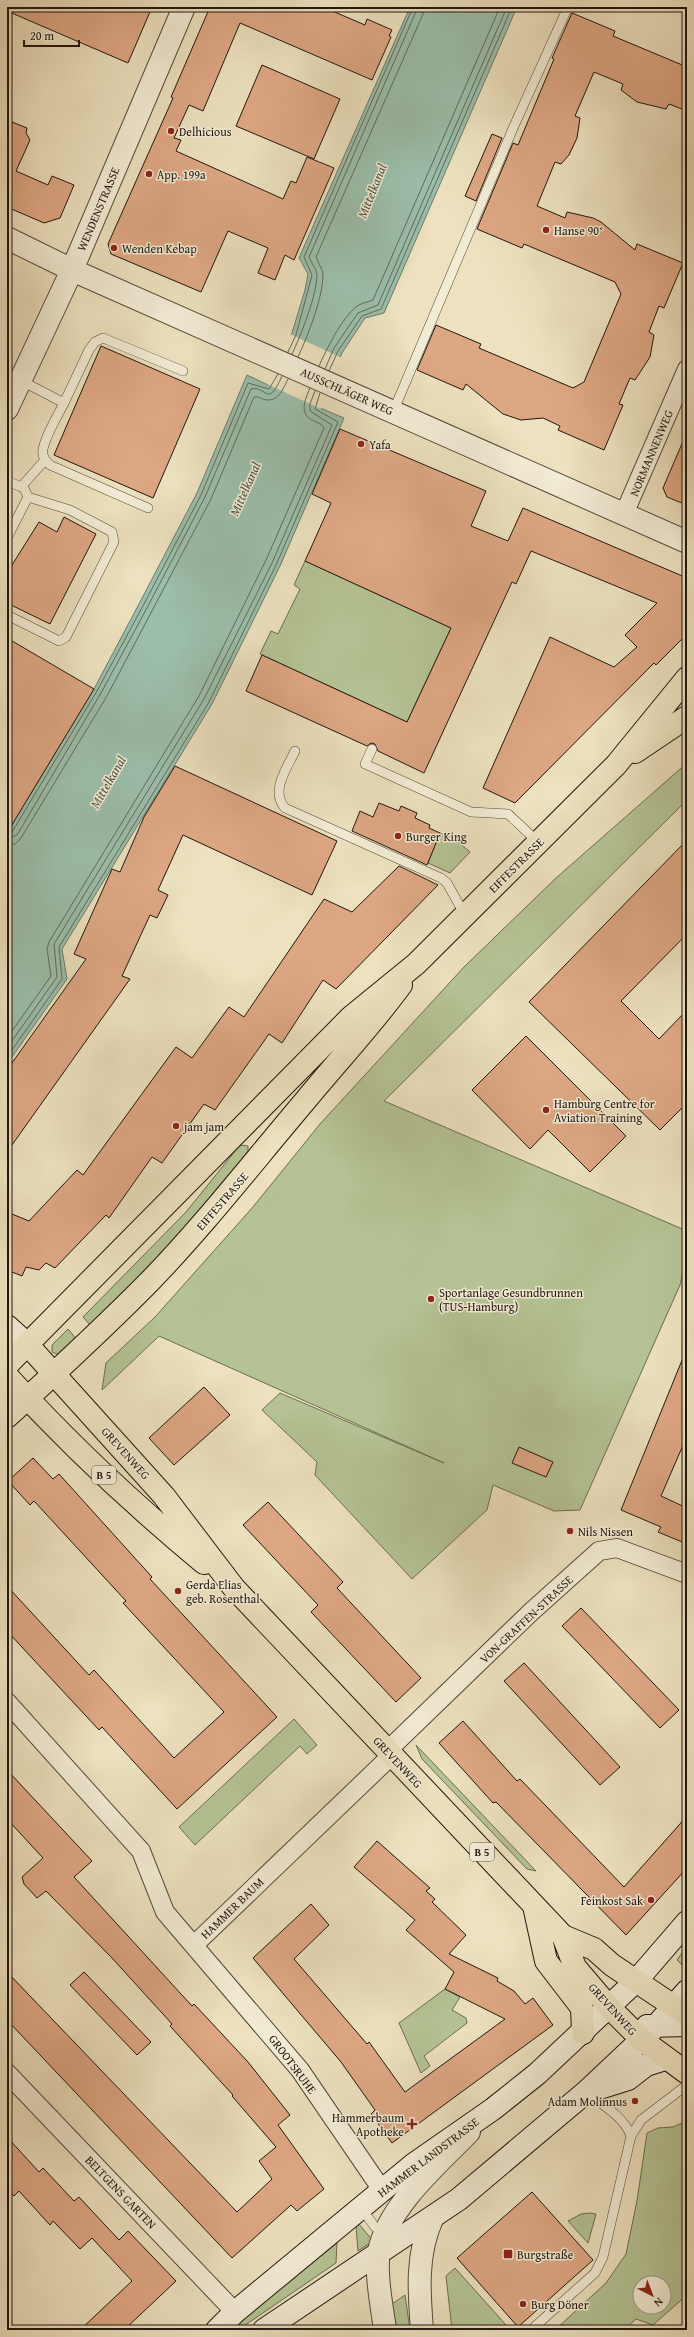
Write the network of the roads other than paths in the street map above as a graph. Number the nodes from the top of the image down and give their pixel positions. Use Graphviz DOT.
graph roads {
  1 [pos="184,7"];
  2 [pos="568,7"];
  3 [pos="7,238"];
  4 [pos="72,270"];
  5 [pos="687,369"];
  6 [pos="183,371"];
  7 [pos="20,380"];
  8 [pos="64,403"];
  9 [pos="7,408"];
  10 [pos="393,412"];
  11 [pos="44,460"];
  12 [pos="7,480"];
  13 [pos="21,487"];
  14 [pos="28,498"];
  15 [pos="148,508"];
  16 [pos="624,514"];
  17 [pos="7,538"];
  18 [pos="687,542"];
  19 [pos="7,615"];
  20 [pos="687,678"];
  21 [pos="687,717"];
  22 [pos="372,749"];
  23 [pos="295,751"];
  24 [pos="616,765"];
  25 [pos="538,842"];
  26 [pos="465,915"];
  27 [pos="416,964"];
  28 [pos="7,1326"];
  29 [pos="27,1344"];
  30 [pos="7,1365"];
  31 [pos="55,1373"];
  32 [pos="7,1376"];
  33 [pos="27,1398"];
  34 [pos="7,1417"];
  35 [pos="687,1574"];
  36 [pos="234,1588"];
  37 [pos="7,1702"];
  38 [pos="389,1753"];
  39 [pos="534,1906"];
  40 [pos="687,1922"];
  41 [pos="563,1936"];
  42 [pos="194,1945"];
  43 [pos="631,1986"];
  44 [pos="683,2004"];
  45 [pos="609,2007"];
  46 [pos="625,2024"];
  47 [pos="687,2025"];
  48 [pos="586,2029"];
  49 [pos="648,2033"];
  50 [pos="665,2059"];
  51 [pos="616,2064"];
  52 [pos="7,2073"];
  53 [pos="687,2073"];
  54 [pos="687,2085"];
  55 [pos="586,2092"];
  56 [pos="493,2109"];
  57 [pos="631,2136"];
  58 [pos="382,2190"];
  59 [pos="362,2208"];
  60 [pos="432,2219"];
  61 [pos="391,2238"];
  62 [pos="236,2312"];
  63 [pos="217,2330"];
  64 [pos="264,2330"];
  65 [pos="385,2330"];
  66 [pos="422,2330"];
  67 [pos="531,2330"];
  1 -- 4 [label="street, WENDENSTRASSE"];
  2 -- 10 [label="lane"];
  3 -- 4 [label="street, AUSSCHLÄGER WEG"];
  4 -- 7 [label="street, WENDENSTRASSE"];
  4 -- 10 [label="street, AUSSCHLÄGER WEG"];
  5 -- 16 [label="street, NORMANNENWEG"];
  6 -- 8 [label="lane"];
  7 -- 8 [label="lane"];
  7 -- 9 [label="street, WENDENSTRASSE"];
  8 -- 11 [label="lane"];
  10 -- 16 [label="street, AUSSCHLÄGER WEG"];
  11 -- 13 [label="lane"];
  11 -- 15 [label="lane"];
  12 -- 13 [label="lane"];
  13 -- 14 [label="lane"];
  14 -- 17 [label="lane"];
  14 -- 19 [label="lane"];
  16 -- 18 [label="street, AUSSCHLÄGER WEG"];
  20 -- 24 [label="main road, EIFFESTRASSE"];
  21 -- 24 [label="main road, EIFFESTRASSE"];
  22 -- 25 [label="lane"];
  23 -- 26 [label="lane"];
  24 -- 25 [label="main road, EIFFESTRASSE"];
  25 -- 26 [label="main road, EIFFESTRASSE"];
  26 -- 27 [label="main road, EIFFESTRASSE"];
  27 -- 29 [label="main road, EIFFESTRASSE"];
  27 -- 31 [label="main road, EIFFESTRASSE"];
  28 -- 29 [label="street, GREVENWEG"];
  29 -- 30 [label="main road, EIFFESTRASSE"];
  29 -- 31 [label="main road, GREVENWEG / B 5"];
  31 -- 33 [label="main road, EIFFESTRASSE"];
  31 -- 36 [label="main road, GREVENWEG / B 5"];
  32 -- 33 [label="main road, GREVENWEG / B 5"];
  33 -- 34 [label="main road, EIFFESTRASSE"];
  33 -- 36 [label="main road, GREVENWEG / B 5"];
  35 -- 38 [label="street, VON-GRAFFEN-STRASSE"];
  36 -- 38 [label="main road, GREVENWEG / B 5"];
  37 -- 42 [label="street, HAMMER BAUM"];
  38 -- 39 [label="main road, GREVENWEG / B 5"];
  38 -- 42 [label="street, HAMMER BAUM"];
  39 -- 41 [label="main road, GREVENWEG / B 5"];
  39 -- 48 [label="main road"];
  40 -- 43 [label="street, HAMMER LANDSTRASSE"];
  41 -- 43 [label="main road, GREVENWEG / B 5"];
  41 -- 45 [label="main road, GREVENWEG / B 5"];
  42 -- 58 [label="street, GROOTSRUHE"];
  43 -- 44 [label="main road, B 5"];
  43 -- 45 [label="street, HAMMER LANDSTRASSE"];
  43 -- 46 [label="street"];
  44 -- 49 [label="street"];
  45 -- 46 [label="main road, GREVENWEG / B 5"];
  45 -- 48 [label="street, HAMMER LANDSTRASSE"];
  46 -- 48 [label="street"];
  46 -- 49 [label="main road, GREVENWEG / B 5"];
  46 -- 51 [label="street"];
  47 -- 49 [label="street"];
  48 -- 56 [label="street, HAMMER LANDSTRASSE"];
  49 -- 50 [label="main road, B 5"];
  49 -- 51 [label="street"];
  50 -- 53 [label="main road, B 5"];
  50 -- 55 [label="street"];
  51 -- 55 [label="street"];
  52 -- 62 [label="street, BELTGENS GARTEN"];
  54 -- 57 [label="lane"];
  55 -- 57 [label="lane"];
  55 -- 60 [label="street"];
  56 -- 58 [label="street, HAMMER LANDSTRASSE"];
  56 -- 61 [label="street"];
  57 -- 67 [label="lane"];
  58 -- 59 [label="street, HAMMER LANDSTRASSE"];
  59 -- 61 [label="lane"];
  59 -- 62 [label="street, HAMMER LANDSTRASSE"];
  60 -- 61 [label="street"];
  60 -- 66 [label="street"];
  61 -- 64 [label="street"];
  61 -- 65 [label="street"];
  62 -- 63 [label="street, HAMMER LANDSTRASSE"];
}
